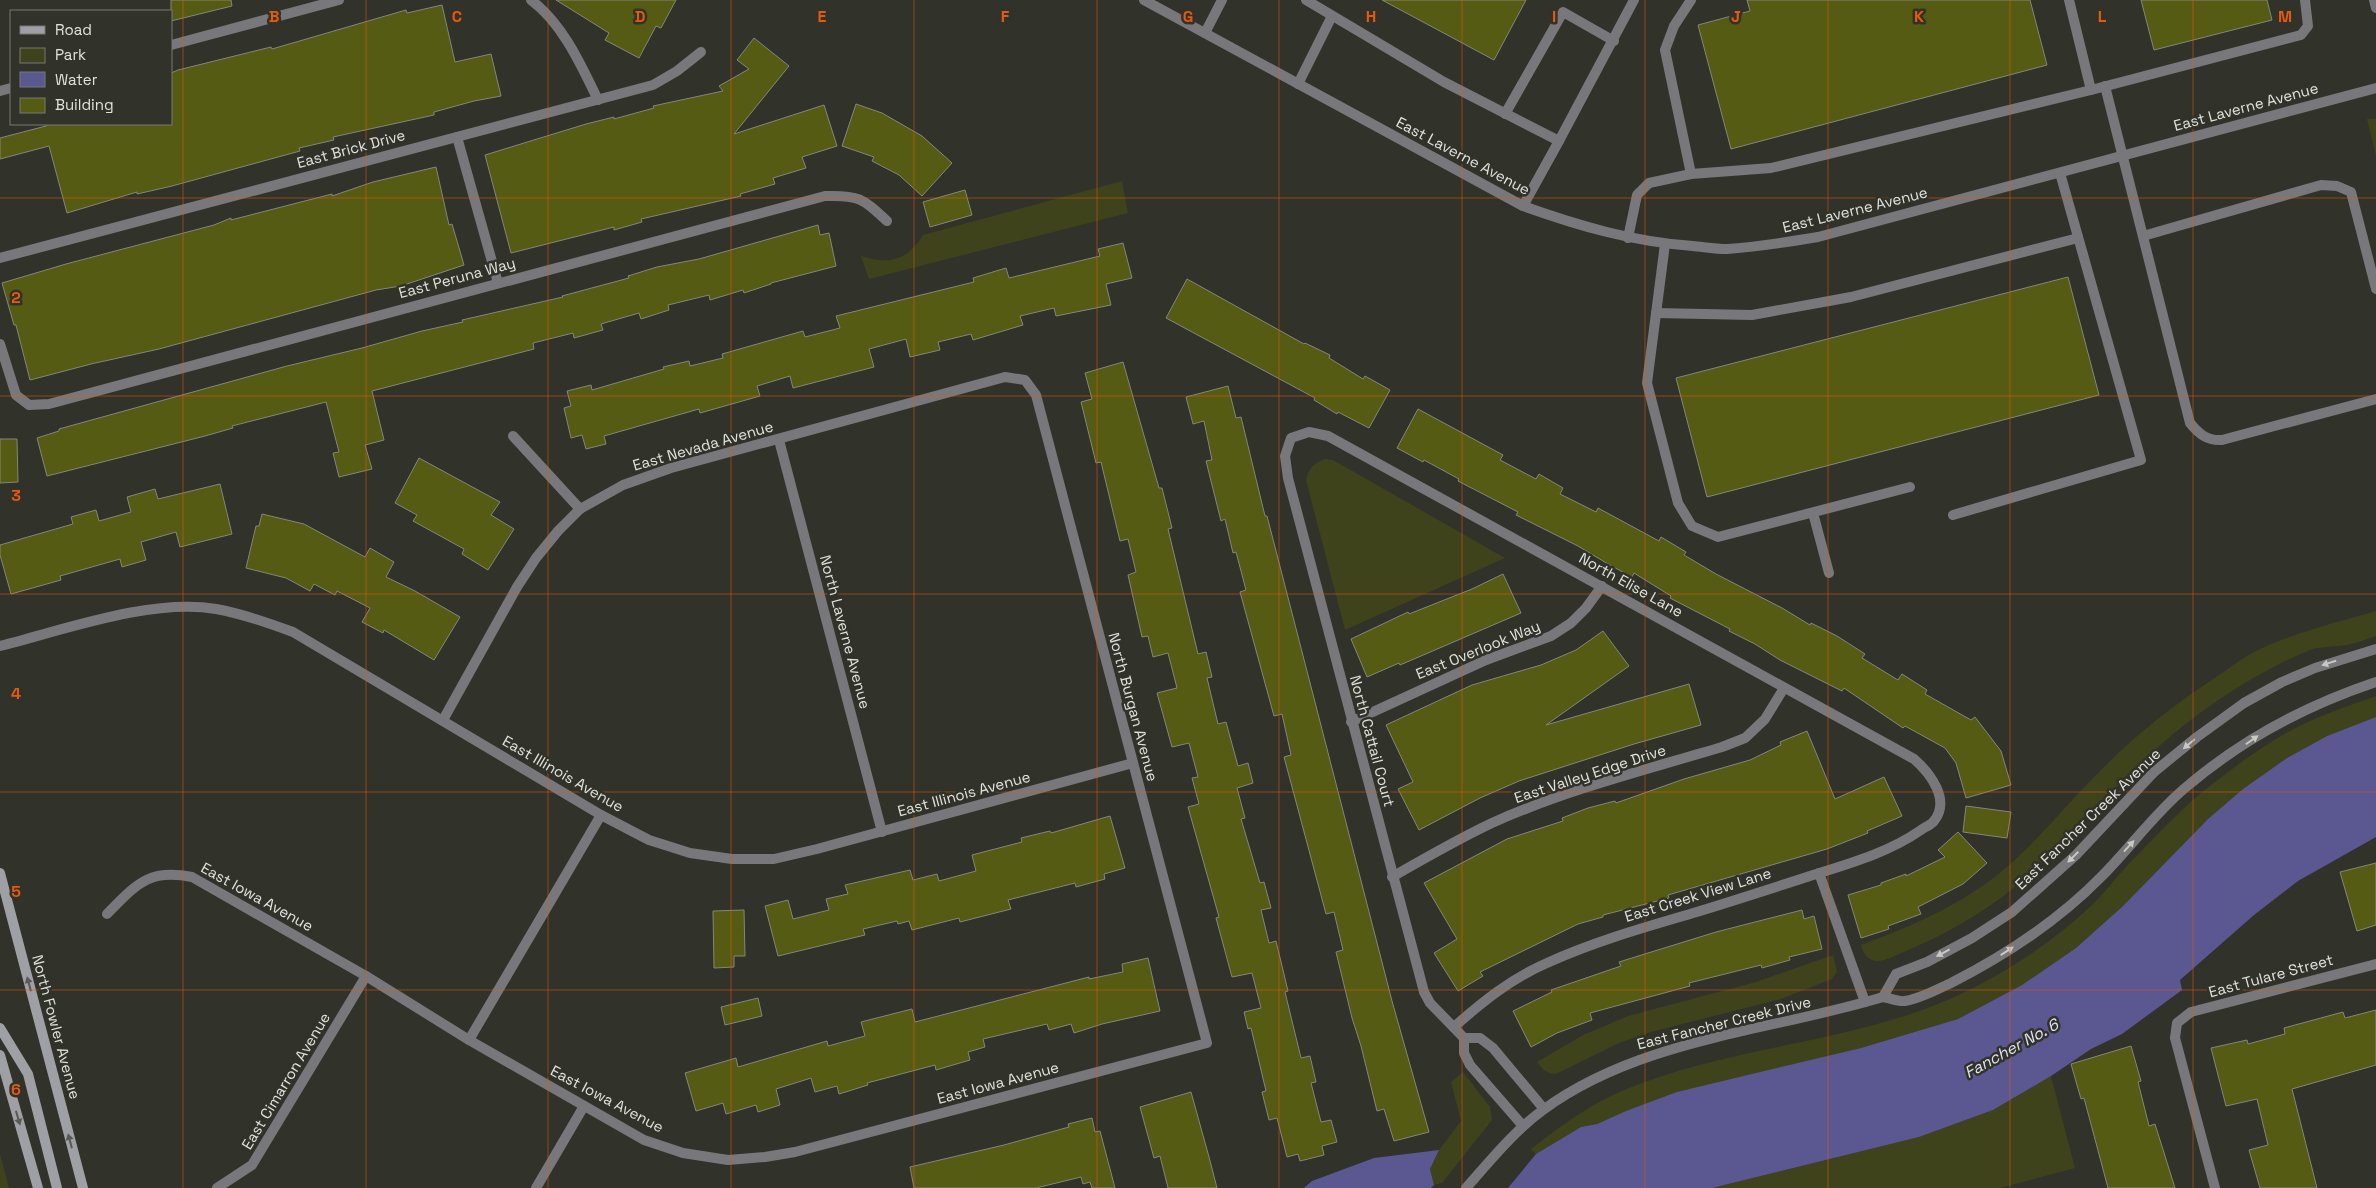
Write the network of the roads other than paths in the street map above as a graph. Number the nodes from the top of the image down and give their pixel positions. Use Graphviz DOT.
graph roads {
  1 [pos="339,0"];
  2 [pos="531,0"];
  3 [pos="1144,0"];
  4 [pos="1222,0"];
  5 [pos="1306,0"];
  6 [pos="1634,0"];
  7 [pos="1691,0"];
  8 [pos="2069,0"];
  9 [pos="2305,0"];
  10 [pos="2374,0"];
  11 [pos="2376,8"];
  12 [pos="1332,16"];
  13 [pos="1205,33"];
  14 [pos="1614,41"];
  15 [pos="172,45"];
  16 [pos="701,52"];
  17 [pos="1298,84"];
  18 [pos="2105,86"];
  19 [pos="2376,88"];
  20 [pos="2091,90"];
  21 [pos="598,100"];
  22 [pos="1506,114"];
  23 [pos="457,137"];
  24 [pos="1559,141"];
  25 [pos="2122,156"];
  26 [pos="2060,173"];
  27 [pos="1691,174"];
  28 [pos="1523,206"];
  29 [pos="887,221"];
  30 [pos="2143,236"];
  31 [pos="1628,238"];
  32 [pos="2078,238"];
  33 [pos="1665,244"];
  34 [pos="0,258"];
  35 [pos="498,283"];
  36 [pos="2376,289"];
  37 [pos="1656,313"];
  38 [pos="0,344"];
  39 [pos="1025,380"];
  40 [pos="2376,399"];
  41 [pos="513,436"];
  42 [pos="1291,438"];
  43 [pos="779,440"];
  44 [pos="1910,487"];
  45 [pos="580,509"];
  46 [pos="1813,513"];
  47 [pos="1953,515"];
  48 [pos="1829,573"];
  49 [pos="1602,586"];
  50 [pos="0,646"];
  51 [pos="2376,649"];
  52 [pos="2376,682"];
  53 [pos="1784,688"];
  54 [pos="443,720"];
  55 [pos="1351,722"];
  56 [pos="1133,764"];
  57 [pos="1938,793"];
  58 [pos="601,814"];
  59 [pos="882,832"];
  60 [pos="0,873"];
  61 [pos="1819,873"];
  62 [pos="1392,877"];
  63 [pos="107,914"];
  64 [pos="2376,964"];
  65 [pos="366,976"];
  66 [pos="1883,996"];
  67 [pos="1866,1002"];
  68 [pos="1454,1027"];
  69 [pos="0,1028"];
  70 [pos="1464,1038"];
  71 [pos="469,1040"];
  72 [pos="1207,1043"];
  73 [pos="0,1054"];
  74 [pos="584,1106"];
  75 [pos="1544,1109"];
  76 [pos="1523,1126"];
  77 [pos="38,1188"];
  78 [pos="57,1188"];
  79 [pos="83,1188"];
  80 [pos="217,1188"];
  81 [pos="536,1188"];
  82 [pos="1466,1188"];
  83 [pos="2215,1188"];
  1 -- 15 [label="street"];
  2 -- 21 [label="street"];
  3 -- 13 [label="street, East Laverne Avenue"];
  4 -- 13 [label="street"];
  5 -- 12 [label="street"];
  6 -- 14 [label="street"];
  7 -- 27 [label="street"];
  8 -- 20 [label="street"];
  9 -- 18 [label="street"];
  10 -- 11 [label="street"];
  12 -- 17 [label="street"];
  12 -- 22 [label="street"];
  13 -- 17 [label="street, East Laverne Avenue"];
  14 -- 22 [label="street"];
  14 -- 24 [label="street"];
  16 -- 21 [label="street, East Brick Drive"];
  17 -- 28 [label="street, East Laverne Avenue"];
  18 -- 20 [label="street"];
  18 -- 25 [label="street"];
  19 -- 25 [label="street, East Laverne Avenue"];
  20 -- 27 [label="street"];
  21 -- 23 [label="street, East Brick Drive"];
  22 -- 24 [label="street"];
  23 -- 34 [label="street, East Brick Drive"];
  23 -- 35 [label="street"];
  24 -- 28 [label="street"];
  25 -- 26 [label="street, East Laverne Avenue"];
  25 -- 30 [label="street"];
  26 -- 32 [label="street"];
  26 -- 33 [label="street, East Laverne Avenue"];
  27 -- 31 [label="street"];
  28 -- 31 [label="street, East Laverne Avenue"];
  29 -- 35 [label="street, East Peruna Way"];
  30 -- 36 [label="street"];
  30 -- 40 [label="street"];
  31 -- 33 [label="street, East Laverne Avenue"];
  32 -- 37 [label="street"];
  32 -- 47 [label="street"];
  33 -- 37 [label="street"];
  35 -- 38 [label="street, East Peruna Way"];
  37 -- 46 [label="street"];
  39 -- 43 [label="street, East Nevada Avenue"];
  39 -- 56 [label="street, North Burgan Avenue"];
  41 -- 45 [label="street"];
  42 -- 49 [label="street, North Elise Lane"];
  42 -- 55 [label="street, North Cattail Court"];
  43 -- 45 [label="street, East Nevada Avenue"];
  43 -- 59 [label="street, North Laverne Avenue"];
  44 -- 46 [label="street"];
  45 -- 54 [label="street, East Nevada Avenue"];
  46 -- 48 [label="street"];
  49 -- 53 [label="street, North Elise Lane"];
  49 -- 55 [label="street, East Overlook Way"];
  50 -- 54 [label="street, East Illinois Avenue"];
  51 -- 66 [label="street, East Fancher Creek Avenue, one-way"];
  66 -- 52 [label="street, one-way"];
  53 -- 57 [label="street, North Elise Lane"];
  53 -- 62 [label="street, East Valley Edge Drive"];
  54 -- 58 [label="street, East Illinois Avenue"];
  55 -- 62 [label="street, North Cattail Court"];
  56 -- 59 [label="street, East Illinois Avenue"];
  56 -- 72 [label="street, North Burgan Avenue"];
  57 -- 61 [label="street, East Creek View Lane"];
  58 -- 59 [label="street, East Illinois Avenue"];
  58 -- 71 [label="street"];
  79 -- 60 [label="main road, North Fowler Avenue, one-way"];
  61 -- 67 [label="street"];
  61 -- 68 [label="street, East Creek View Lane"];
  62 -- 68 [label="street, North Cattail Court"];
  63 -- 65 [label="street, East Iowa Avenue"];
  64 -- 83 [label="street, East Tulare Street"];
  65 -- 71 [label="street, East Iowa Avenue"];
  65 -- 80 [label="street, East Cimarron Avenue"];
  66 -- 67 [label="street, East Fancher Creek Drive"];
  67 -- 75 [label="street, East Fancher Creek Drive"];
  68 -- 70 [label="street, North Cattail Court"];
  69 -- 78 [label="main road"];
  70 -- 75 [label="street"];
  70 -- 76 [label="street"];
  71 -- 74 [label="street, East Iowa Avenue"];
  72 -- 74 [label="street, East Iowa Avenue"];
  73 -- 77 [label="main road, one-way"];
  74 -- 81 [label="street"];
  75 -- 76 [label="street, East Fancher Creek Drive"];
  76 -- 82 [label="street, East Fancher Creek Drive"];
}
